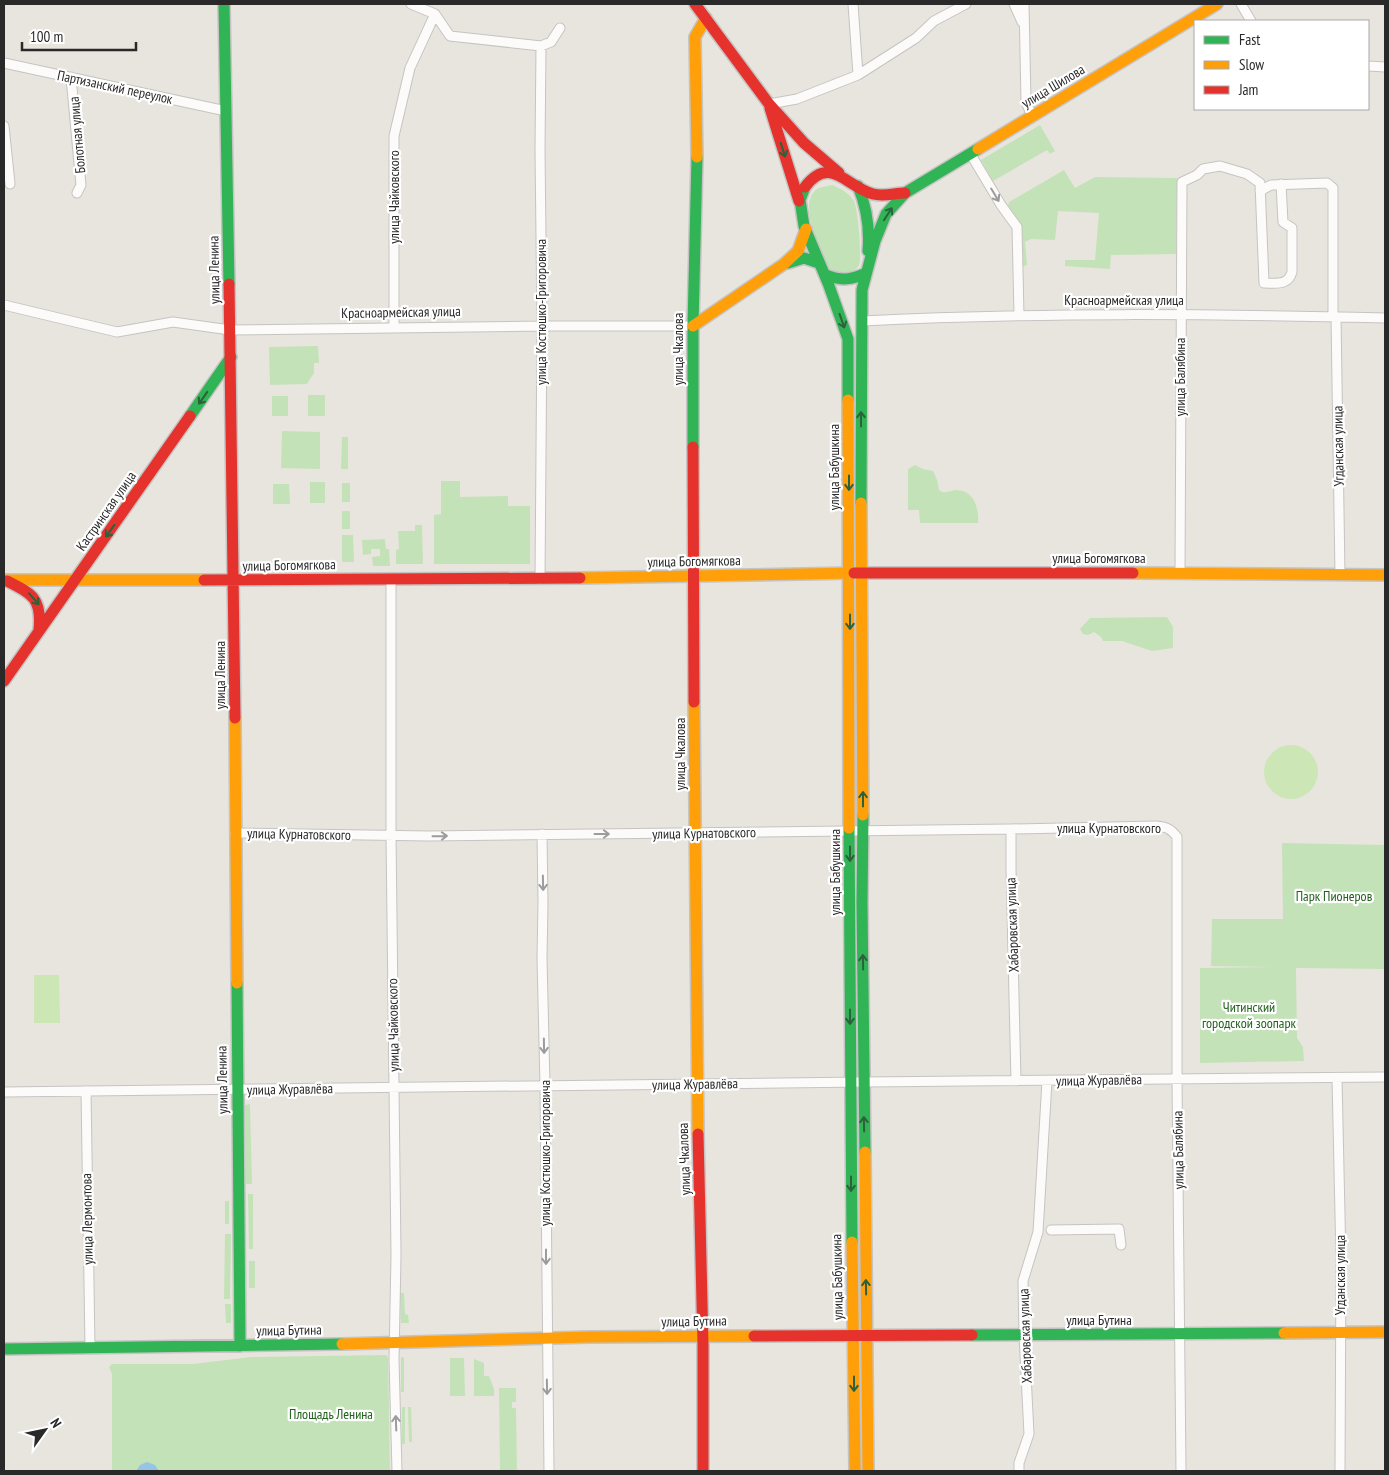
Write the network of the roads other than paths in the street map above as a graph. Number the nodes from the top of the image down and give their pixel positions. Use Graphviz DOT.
graph roads {
  1 [pos="224,4"];
  2 [pos="411,4"];
  3 [pos="695,4"];
  4 [pos="853,4"];
  5 [pos="966,4"];
  6 [pos="1014,4"];
  7 [pos="1024,4"];
  8 [pos="1217,4"];
  9 [pos="1241,4"];
  10 [pos="435,14"];
  11 [pos="706,18"];
  12 [pos="1250,20"];
  13 [pos="1024,27"];
  14 [pos="560,28"];
  15 [pos="541,46"];
  16 [pos="4,63"];
  17 [pos="1369,66"];
  18 [pos="1385,67"];
  19 [pos="858,75"];
  20 [pos="71,77"];
  21 [pos="769,104"];
  22 [pos="226,111"];
  23 [pos="1032,116"];
  24 [pos="4,126"];
  25 [pos="970,153"];
  26 [pos="839,173"];
  27 [pos="10,184"];
  28 [pos="1281,184"];
  29 [pos="858,186"];
  30 [pos="1260,191"];
  31 [pos="77,193"];
  32 [pos="905,193"];
  33 [pos="799,201"];
  34 [pos="806,229"];
  35 [pos="819,263"];
  36 [pos="784,264"];
  37 [pos="866,272"];
  38 [pos="826,275"];
  39 [pos="4,305"];
  40 [pos="1019,315"];
  41 [pos="1180,315"];
  42 [pos="1335,317"];
  43 [pos="1385,318"];
  44 [pos="862,321"];
  45 [pos="542,326"];
  46 [pos="693,326"];
  47 [pos="394,327"];
  48 [pos="230,330"];
  49 [pos="231,357"];
  50 [pos="850,573"];
  51 [pos="862,573"];
  52 [pos="1180,573"];
  53 [pos="1340,575"];
  54 [pos="1385,575"];
  55 [pos="694,577"];
  56 [pos="540,578"];
  57 [pos="76,579"];
  58 [pos="391,579"];
  59 [pos="5,580"];
  60 [pos="234,580"];
  61 [pos="39,631"];
  62 [pos="4,681"];
  63 [pos="850,830"];
  64 [pos="863,830"];
  65 [pos="1011,830"];
  66 [pos="1172,830"];
  67 [pos="235,833"];
  68 [pos="695,833"];
  69 [pos="542,834"];
  70 [pos="391,835"];
  71 [pos="1385,1077"];
  72 [pos="1337,1078"];
  73 [pos="1177,1079"];
  74 [pos="1016,1081"];
  75 [pos="1046,1081"];
  76 [pos="864,1082"];
  77 [pos="850,1083"];
  78 [pos="697,1084"];
  79 [pos="545,1086"];
  80 [pos="394,1088"];
  81 [pos="237,1090"];
  82 [pos="86,1091"];
  83 [pos="4,1092"];
  84 [pos="1051,1230"];
  85 [pos="1121,1245"];
  86 [pos="1385,1332"];
  87 [pos="1340,1333"];
  88 [pos="853,1335"];
  89 [pos="867,1335"];
  90 [pos="1024,1335"];
  91 [pos="1180,1335"];
  92 [pos="703,1336"];
  93 [pos="546,1338"];
  94 [pos="396,1342"];
  95 [pos="240,1346"];
  96 [pos="4,1348"];
  97 [pos="90,1348"];
  98 [pos="398,1471"];
  99 [pos="549,1471"];
  100 [pos="703,1471"];
  101 [pos="855,1471"];
  102 [pos="868,1471"];
  103 [pos="1019,1471"];
  104 [pos="1181,1471"];
  105 [pos="1340,1471"];
  1 -- 22 [label="main road, улица Ленина"];
  2 -- 10 [label="street"];
  3 -- 11 [label="main road"];
  4 -- 19 [label="street"];
  5 -- 19 [label="street"];
  6 -- 13 [label="street"];
  7 -- 13 [label="street"];
  8 -- 23 [label="main road, улица Шилова"];
  9 -- 12 [label="street"];
  10 -- 15 [label="street"];
  10 -- 47 [label="street, улица Чайковского"];
  11 -- 21 [label="main road"];
  11 -- 46 [label="main road, улица Чкалова"];
  13 -- 23 [label="street"];
  14 -- 15 [label="street"];
  15 -- 45 [label="street, улица Костюшко-Григоровича"];
  16 -- 20 [label="street, Партизанский переулок"];
  17 -- 18 [label="street"];
  19 -- 21 [label="street"];
  20 -- 22 [label="street, Партизанский переулок"];
  20 -- 31 [label="street, Болотная улица"];
  21 -- 26 [label="main road"];
  21 -- 33 [label="main road, улица Бабушкина, one-way"];
  22 -- 48 [label="main road, улица Ленина"];
  23 -- 25 [label="main road, улица Шилова"];
  24 -- 27 [label="street"];
  25 -- 32 [label="main road, улица Шилова"];
  25 -- 40 [label="street, one-way"];
  26 -- 29 [label="main road"];
  26 -- 33 [label="main road"];
  28 -- 30 [label="street"];
  28 -- 30 [label="street"];
  28 -- 42 [label="street, Угданская улица"];
  29 -- 32 [label="main road"];
  29 -- 37 [label="main road"];
  30 -- 41 [label="street, улица Балябина"];
  37 -- 32 [label="main road, one-way"];
  33 -- 34 [label="main road, улица Бабушкина"];
  34 -- 35 [label="main road, улица Бабушкина"];
  34 -- 36 [label="main road"];
  35 -- 36 [label="main road"];
  35 -- 38 [label="main road, улица Бабушкина"];
  36 -- 46 [label="main road"];
  37 -- 38 [label="main road"];
  37 -- 44 [label="main road, улица Бабушкина"];
  38 -- 50 [label="main road, улица Бабушкина, one-way"];
  39 -- 48 [label="street, Красноармейская улица"];
  40 -- 41 [label="street, Красноармейская улица"];
  40 -- 44 [label="street, Красноармейская улица"];
  41 -- 42 [label="street, Красноармейская улица"];
  41 -- 52 [label="street, улица Балябина"];
  42 -- 43 [label="street, Красноармейская улица"];
  42 -- 53 [label="street, Угданская улица"];
  51 -- 44 [label="main road, улица Бабушкина, one-way"];
  45 -- 46 [label="street, Красноармейская улица"];
  45 -- 47 [label="street, Красноармейская улица"];
  45 -- 56 [label="street, улица Костюшко-Григоровича"];
  46 -- 55 [label="main road, улица Чкалова"];
  47 -- 48 [label="street, Красноармейская улица"];
  48 -- 49 [label="main road, улица Ленина"];
  49 -- 57 [label="main road, Кастринская улица, one-way"];
  49 -- 60 [label="main road, улица Ленина"];
  50 -- 51 [label="main road, улица Богомягкова"];
  50 -- 55 [label="main road, улица Богомягкова"];
  50 -- 63 [label="main road, улица Бабушкина, one-way"];
  51 -- 52 [label="main road, улица Богомягкова"];
  64 -- 51 [label="main road, улица Бабушкина, one-way"];
  52 -- 53 [label="main road, улица Богомягкова"];
  53 -- 54 [label="main road, улица Богомягкова"];
  55 -- 56 [label="main road, улица Богомягкова"];
  55 -- 68 [label="main road, улица Чкалова"];
  56 -- 58 [label="main road, улица Богомягкова"];
  57 -- 59 [label="main road, улица Богомягкова"];
  57 -- 60 [label="main road, улица Богомягкова"];
  57 -- 61 [label="main road, Кастринская улица"];
  58 -- 60 [label="main road, улица Богомягкова"];
  58 -- 70 [label="street, улица Чайковского"];
  59 -- 61 [label="main road, one-way"];
  60 -- 67 [label="main road, улица Ленина"];
  61 -- 62 [label="main road, Кастринская улица"];
  63 -- 64 [label="street, улица Курнатовского"];
  63 -- 68 [label="street, улица Курнатовского"];
  63 -- 77 [label="main road, улица Бабушкина, one-way"];
  64 -- 65 [label="street, улица Курнатовского"];
  76 -- 64 [label="main road, улица Бабушкина, one-way"];
  65 -- 66 [label="street, улица Курнатовского"];
  65 -- 74 [label="street, Хабаровская улица"];
  66 -- 73 [label="street, улица Балябина"];
  67 -- 70 [label="street, улица Курнатовского"];
  67 -- 81 [label="main road, улица Ленина"];
  69 -- 68 [label="street, улица Курнатовского, one-way"];
  68 -- 78 [label="main road, улица Чкалова"];
  70 -- 69 [label="street, улица Курнатовского, one-way"];
  69 -- 79 [label="street, улица Костюшко-Григоровича, one-way"];
  70 -- 80 [label="street, улица Чайковского"];
  71 -- 72 [label="street, улица Журавлёва"];
  72 -- 73 [label="street, улица Журавлёва"];
  72 -- 87 [label="street, Угданская улица"];
  73 -- 75 [label="street, улица Журавлёва"];
  73 -- 91 [label="street, улица Балябина"];
  74 -- 75 [label="street, улица Журавлёва"];
  74 -- 76 [label="street, улица Журавлёва"];
  75 -- 90 [label="street, Хабаровская улица"];
  76 -- 77 [label="street, улица Журавлёва"];
  89 -- 76 [label="main road, улица Бабушкина, one-way"];
  77 -- 78 [label="street, улица Журавлёва"];
  77 -- 88 [label="main road, улица Бабушкина, one-way"];
  78 -- 79 [label="street, улица Журавлёва"];
  78 -- 92 [label="main road, улица Чкалова"];
  79 -- 80 [label="street, улица Журавлёва"];
  79 -- 93 [label="street, улица Костюшко-Григоровича, one-way"];
  80 -- 81 [label="street, улица Журавлёва"];
  80 -- 94 [label="street, улица Чайковского"];
  81 -- 82 [label="street, улица Журавлёва"];
  81 -- 95 [label="main road, улица Ленина"];
  82 -- 83 [label="street, улица Журавлёва"];
  82 -- 97 [label="street, улица Лермонтова"];
  84 -- 85 [label="street"];
  86 -- 87 [label="main road, улица Бутина"];
  87 -- 91 [label="main road, улица Бутина"];
  87 -- 105 [label="street, Угданская улица"];
  88 -- 89 [label="main road, улица Бутина"];
  88 -- 92 [label="main road, улица Бутина"];
  88 -- 101 [label="main road, улица Бабушкина, one-way"];
  89 -- 90 [label="main road, улица Бутина"];
  89 -- 102 [label="main road, улица Бабушкина"];
  90 -- 91 [label="main road, улица Бутина"];
  90 -- 103 [label="street, Хабаровская улица"];
  91 -- 104 [label="street, улица Балябина"];
  92 -- 93 [label="main road, улица Бутина"];
  92 -- 100 [label="main road, улица Чкалова"];
  93 -- 94 [label="main road, улица Бутина"];
  93 -- 99 [label="street, улица Костюшко-Григоровича, one-way"];
  94 -- 95 [label="main road, улица Бутина"];
  98 -- 94 [label="street, улица Чайковского, one-way"];
  95 -- 97 [label="main road, улица Бутина"];
  96 -- 97 [label="main road, улица Бутина"];
}
